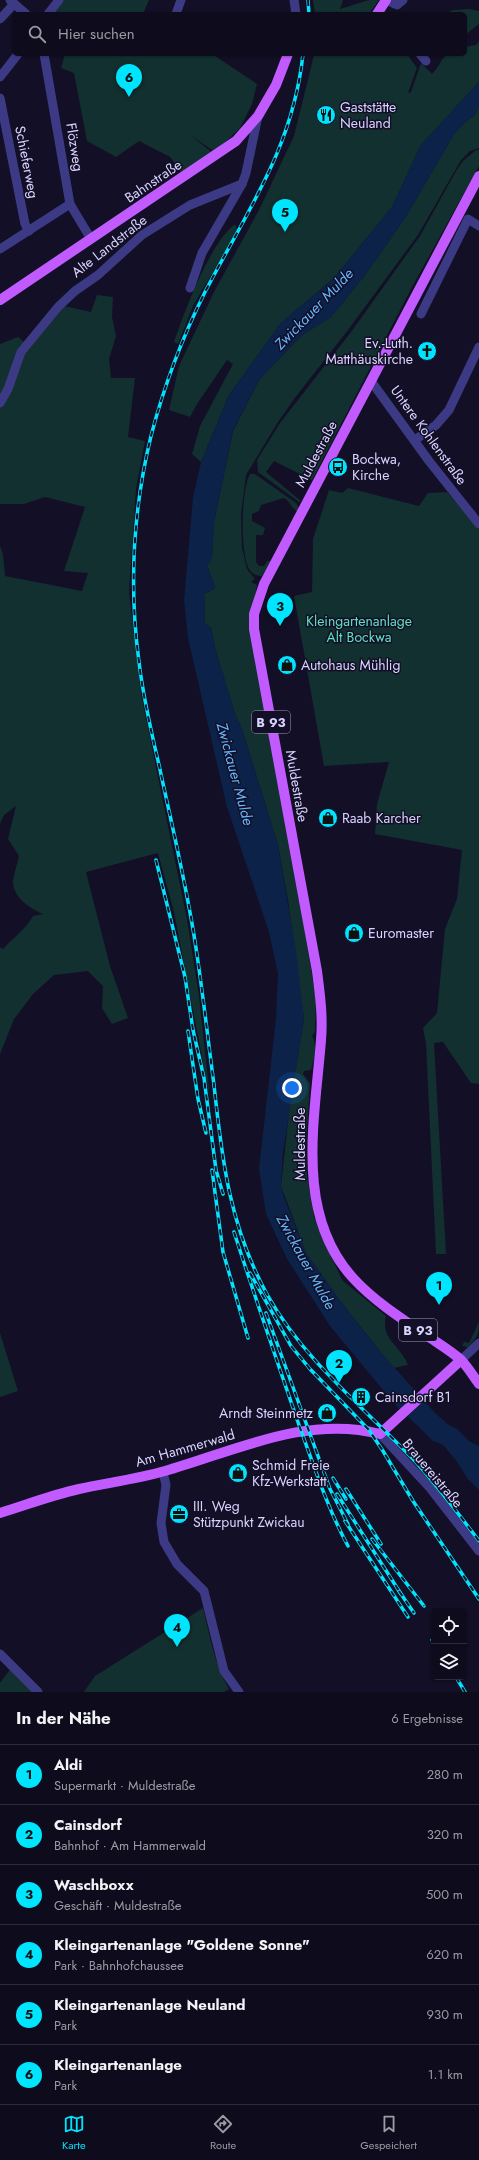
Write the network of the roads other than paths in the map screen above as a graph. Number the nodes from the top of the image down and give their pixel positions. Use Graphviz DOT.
graph roads {
  1 [pos="59,0"];
  2 [pos="181,0"];
  3 [pos="294,0"];
  4 [pos="402,0"];
  5 [pos="12,2"];
  6 [pos="383,7"];
  7 [pos="24,12"];
  8 [pos="50,12"];
  9 [pos="177,12"];
  10 [pos="296,12"];
  11 [pos="0,19"];
  12 [pos="16,56"];
  13 [pos="44,56"];
  14 [pos="287,56"];
  15 [pos="0,77"];
  16 [pos="0,98"];
  17 [pos="258,116"];
  18 [pos="479,176"];
  19 [pos="242,184"];
  20 [pos="70,204"];
  21 [pos="479,226"];
  22 [pos="29,231"];
  23 [pos="92,239"];
  24 [pos="0,249"];
  25 [pos="190,288"];
  26 [pos="0,300"];
  27 [pos="421,314"];
  28 [pos="479,347"];
  29 [pos="371,381"];
  30 [pos="0,403"];
  31 [pos="415,440"];
  32 [pos="479,524"];
  33 [pos="479,1343"];
  34 [pos="461,1360"];
  35 [pos="479,1384"];
  36 [pos="380,1434"];
  37 [pos="163,1472"];
  38 [pos="0,1512"];
  39 [pos="479,1552"];
  40 [pos="0,1654"];
  41 [pos="38,1692"];
  42 [pos="239,1692"];
  1 -- 8 [label="street"];
  2 -- 9 [label="street"];
  3 -- 10 [label="street"];
  4 -- 6 [label="street"];
  5 -- 7 [label="street"];
  5 -- 11 [label="street"];
  12 -- 15 [label="street"];
  13 -- 20 [label="street, Flözweg"];
  14 -- 17 [label="main road, Bahnstraße"];
  16 -- 22 [label="street, Schieferweg"];
  17 -- 19 [label="street"];
  17 -- 23 [label="main road, Bahnstraße"];
  18 -- 29 [label="main road, Muldestraße / B 93"];
  19 -- 25 [label="street"];
  19 -- 30 [label="street, Alte Landstraße"];
  20 -- 22 [label="street"];
  20 -- 23 [label="street, Flözweg"];
  21 -- 27 [label="street"];
  22 -- 24 [label="street"];
  23 -- 26 [label="main road, Bahnstraße"];
  28 -- 31 [label="street"];
  29 -- 31 [label="street, Untere Kohlenstraße"];
  29 -- 34 [label="main road, Muldestraße / B 93"];
  31 -- 32 [label="street, Untere Kohlenstraße"];
  33 -- 34 [label="street"];
  34 -- 35 [label="main road, Muldestraße / B 93"];
  34 -- 36 [label="main road"];
  36 -- 37 [label="main road, Am Hammerwald"];
  36 -- 39 [label="street, Brauereistraße"];
  37 -- 38 [label="main road, Am Hammerwald"];
  37 -- 42 [label="street"];
  40 -- 41 [label="street"];
}
